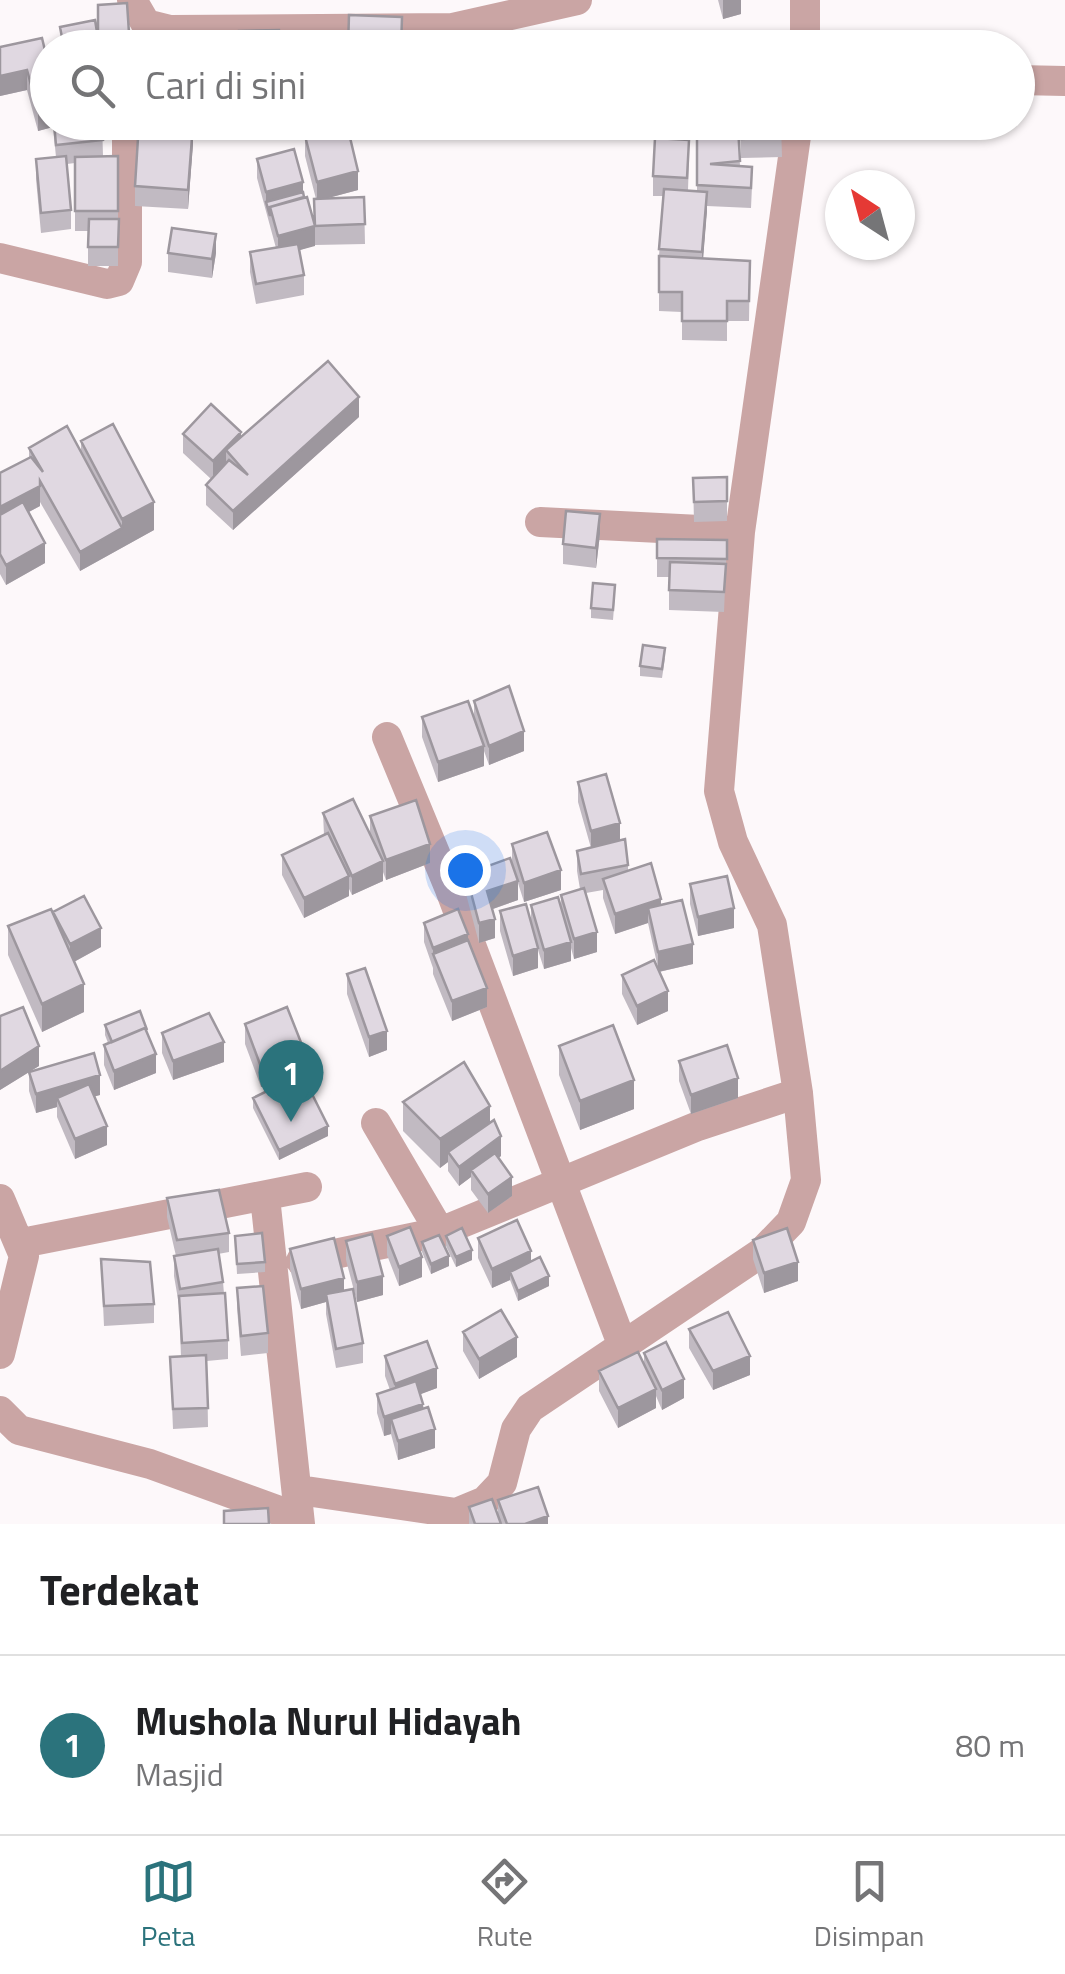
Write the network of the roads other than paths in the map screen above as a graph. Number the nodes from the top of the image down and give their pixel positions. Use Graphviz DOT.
graph roads {
  1 [pos="132,0"];
  2 [pos="577,0"];
  3 [pos="805,0"];
  4 [pos="805,30"];
  5 [pos="1035,80"];
  6 [pos="1065,80"];
  7 [pos="127,140"];
  8 [pos="795,140"];
  9 [pos="0,258"];
  10 [pos="540,522"];
  11 [pos="740,532"];
  12 [pos="387,737"];
  13 [pos="798,1094"];
  14 [pos="376,1123"];
  15 [pos="562,1184"];
  16 [pos="307,1187"];
  17 [pos="265,1197"];
  18 [pos="0,1199"];
  19 [pos="440,1232"];
  20 [pos="33,1242"];
  21 [pos="272,1266"];
  22 [pos="622,1344"];
  23 [pos="0,1354"];
  24 [pos="0,1411"];
  25 [pos="299,1511"];
  1 -- 2 [label="street"];
  3 -- 4 [label="street"];
  5 -- 6 [label="street"];
  7 -- 9 [label="street"];
  8 -- 11 [label="street"];
  10 -- 11 [label="street"];
  11 -- 13 [label="street"];
  12 -- 15 [label="street"];
  13 -- 15 [label="street"];
  13 -- 22 [label="street"];
  14 -- 19 [label="street"];
  15 -- 19 [label="street"];
  15 -- 22 [label="street"];
  16 -- 17 [label="street"];
  17 -- 20 [label="street"];
  17 -- 21 [label="street"];
  18 -- 20 [label="street"];
  19 -- 21 [label="street"];
  20 -- 23 [label="street"];
  21 -- 25 [label="street"];
  22 -- 25 [label="street"];
  24 -- 25 [label="street"];
}
